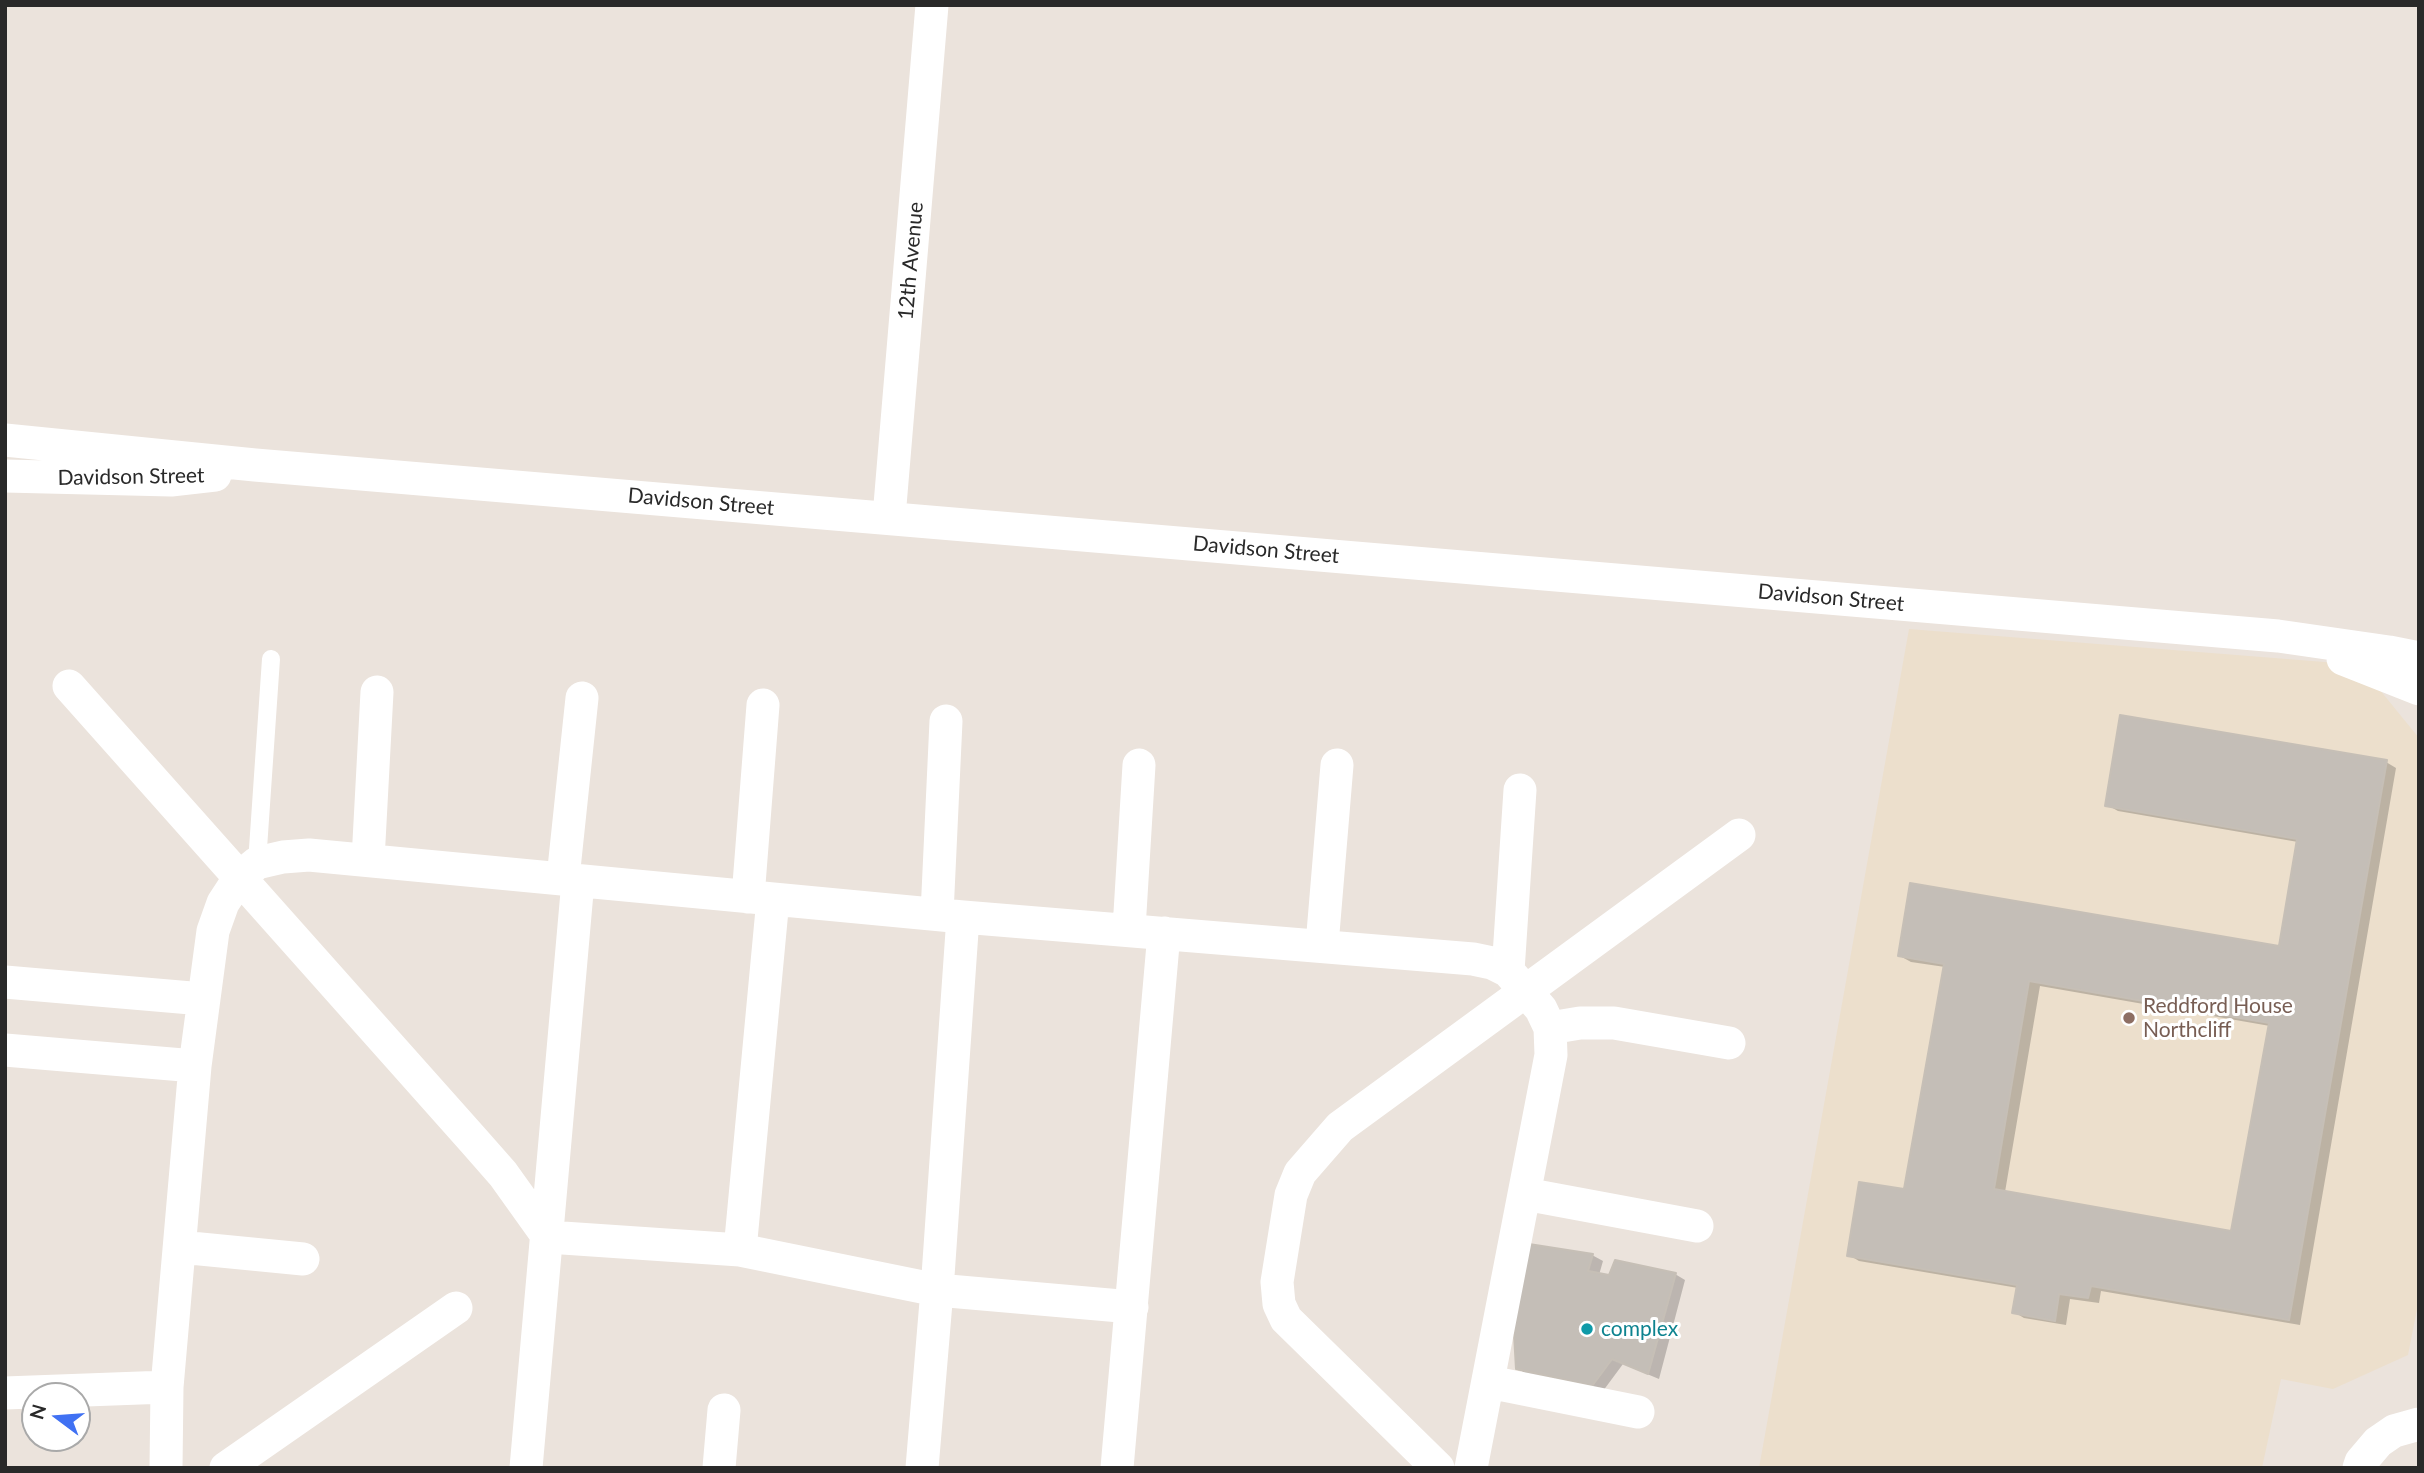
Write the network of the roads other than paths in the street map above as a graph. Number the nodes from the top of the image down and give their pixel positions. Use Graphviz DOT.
graph roads {
  1 [pos="932,5"];
  2 [pos="5,440"];
  3 [pos="255,465"];
  4 [pos="5,476"];
  5 [pos="889,517"];
  6 [pos="2278,636"];
  7 [pos="2419,658"];
  8 [pos="271,659"];
  9 [pos="69,686"];
  10 [pos="2419,689"];
  11 [pos="377,692"];
  12 [pos="582,698"];
  13 [pos="762,705"];
  14 [pos="946,721"];
  15 [pos="1139,765"];
  16 [pos="1337,765"];
  17 [pos="1520,790"];
  18 [pos="1739,835"];
  19 [pos="368,860"];
  20 [pos="249,870"];
  21 [pos="570,880"];
  22 [pos="760,898"];
  23 [pos="950,916"];
  24 [pos="1129,929"];
  25 [pos="1164,933"];
  26 [pos="1322,945"];
  27 [pos="1517,980"];
  28 [pos="5,982"];
  29 [pos="203,999"];
  30 [pos="1550,1028"];
  31 [pos="1729,1043"];
  32 [pos="5,1050"];
  33 [pos="195,1066"];
  34 [pos="1525,1195"];
  35 [pos="1696,1226"];
  36 [pos="548,1237"];
  37 [pos="180,1247"];
  38 [pos="740,1250"];
  39 [pos="303,1259"];
  40 [pos="937,1290"];
  41 [pos="1132,1307"];
  42 [pos="456,1308"];
  43 [pos="1489,1382"];
  44 [pos="167,1387"];
  45 [pos="5,1393"];
  46 [pos="724,1410"];
  47 [pos="1638,1412"];
  48 [pos="2417,1419"];
  49 [pos="166,1468"];
  50 [pos="226,1468"];
  51 [pos="526,1468"];
  52 [pos="719,1468"];
  53 [pos="922,1468"];
  54 [pos="1117,1468"];
  55 [pos="1438,1468"];
  56 [pos="1471,1468"];
  57 [pos="2359,1468"];
  1 -- 5 [label="street, 12th Avenue"];
  2 -- 3 [label="street, Davidson Street"];
  3 -- 4 [label="street, Davidson Street"];
  3 -- 5 [label="street, Davidson Street"];
  5 -- 6 [label="street, Davidson Street"];
  6 -- 7 [label="street, Davidson Street"];
  6 -- 10 [label="street, Davidson Street"];
  8 -- 20 [label="lane"];
  9 -- 20 [label="street"];
  11 -- 19 [label="street"];
  12 -- 21 [label="street"];
  13 -- 22 [label="street"];
  14 -- 23 [label="street"];
  15 -- 24 [label="street"];
  16 -- 26 [label="street"];
  17 -- 27 [label="street"];
  18 -- 27 [label="street"];
  19 -- 20 [label="street"];
  19 -- 21 [label="street"];
  20 -- 29 [label="street"];
  20 -- 36 [label="street"];
  21 -- 22 [label="street"];
  21 -- 36 [label="street"];
  22 -- 23 [label="street"];
  22 -- 38 [label="street"];
  23 -- 24 [label="street"];
  23 -- 40 [label="street"];
  24 -- 25 [label="street"];
  25 -- 26 [label="street"];
  25 -- 41 [label="street"];
  26 -- 27 [label="street"];
  27 -- 30 [label="street"];
  27 -- 55 [label="street"];
  28 -- 29 [label="street"];
  29 -- 33 [label="street"];
  30 -- 31 [label="street"];
  30 -- 34 [label="street"];
  32 -- 33 [label="street"];
  33 -- 37 [label="street"];
  34 -- 35 [label="street"];
  34 -- 43 [label="street"];
  36 -- 38 [label="street"];
  36 -- 51 [label="street"];
  37 -- 39 [label="street"];
  37 -- 44 [label="street"];
  38 -- 40 [label="street"];
  40 -- 41 [label="street"];
  40 -- 53 [label="street"];
  41 -- 54 [label="street"];
  42 -- 50 [label="street"];
  43 -- 47 [label="street"];
  43 -- 56 [label="street"];
  44 -- 45 [label="street"];
  44 -- 49 [label="street"];
  46 -- 52 [label="street"];
  48 -- 57 [label="street"];
}
